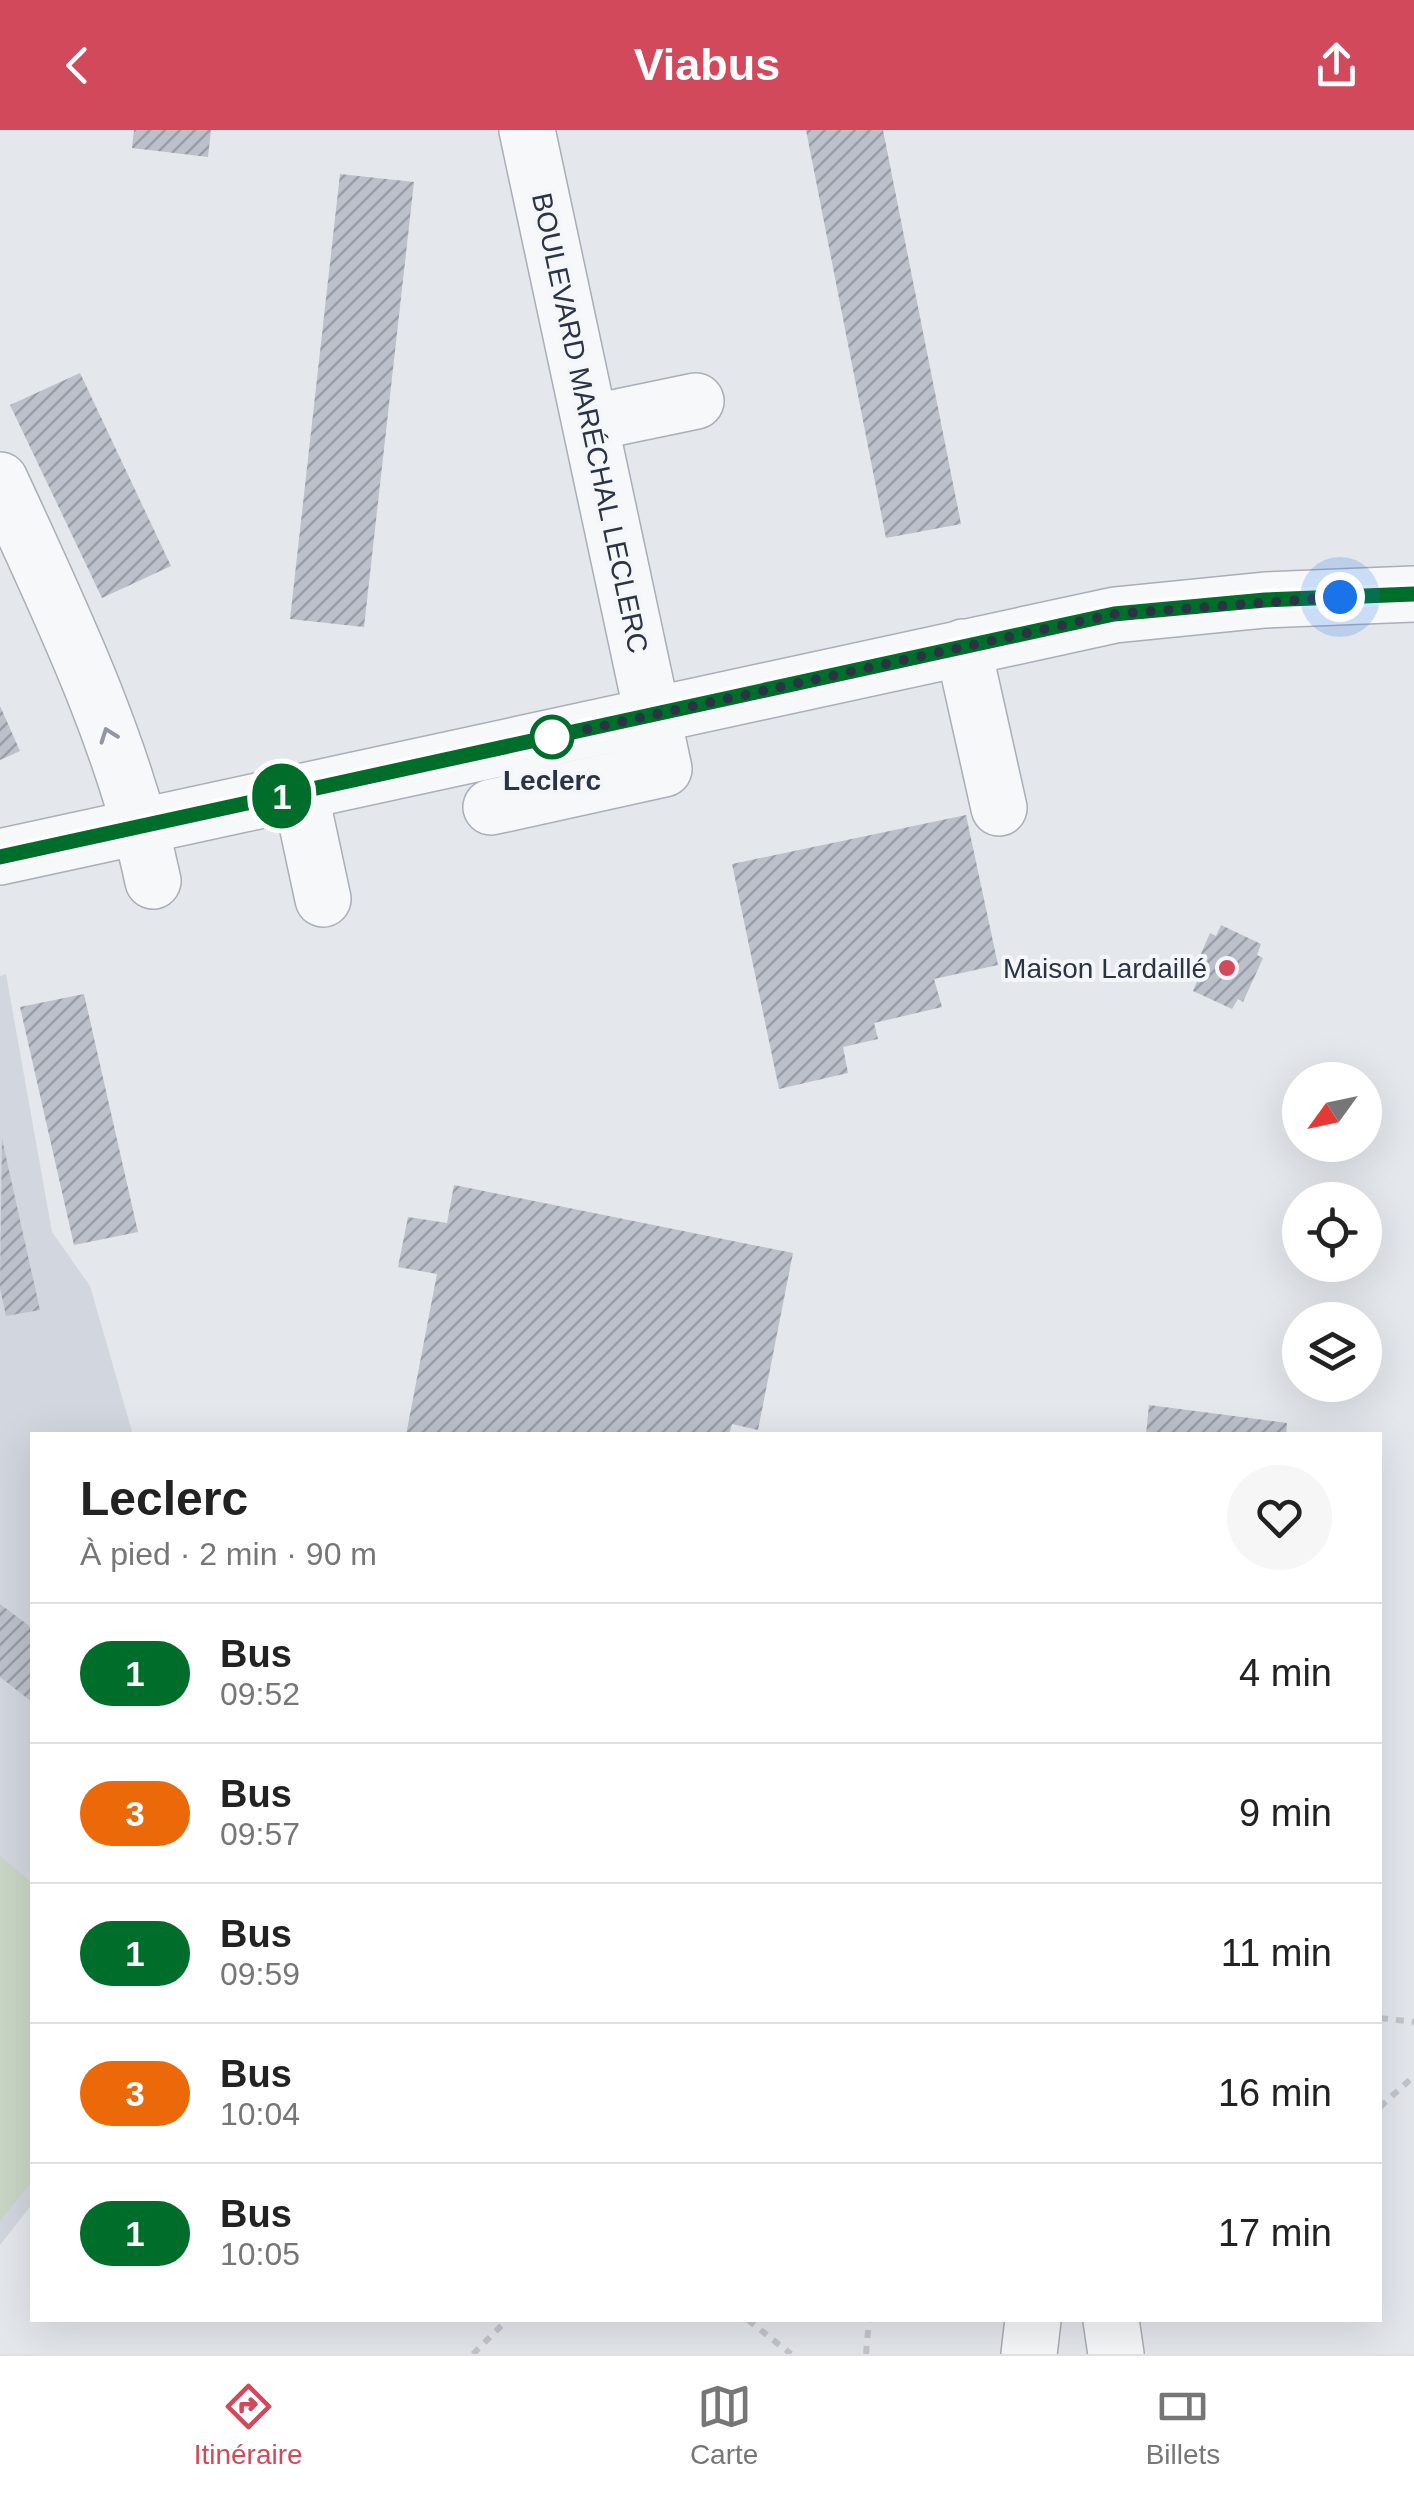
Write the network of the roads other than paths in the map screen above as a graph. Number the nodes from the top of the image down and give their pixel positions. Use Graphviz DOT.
graph roads {
  1 [pos="527,130"];
  2 [pos="696,401"];
  3 [pos="590,423"];
  4 [pos="0,480"];
  5 [pos="1414,594"];
  6 [pos="964,647"];
  7 [pos="653,715"];
  8 [pos="300,792"];
  9 [pos="491,807"];
  10 [pos="999,808"];
  11 [pos="142,826"];
  12 [pos="0,857"];
  13 [pos="153,881"];
  14 [pos="323,899"];
  15 [pos="1033,2322"];
  16 [pos="1111,2322"];
  17 [pos="1029,2354"];
  18 [pos="1116,2354"];
  1 -- 3 [label="street, BOULEVARD MARÉCHAL LECLERC"];
  2 -- 3 [label="street"];
  3 -- 7 [label="street, BOULEVARD MARÉCHAL LECLERC"];
  11 -- 4 [label="street, one-way"];
  5 -- 6 [label="street"];
  6 -- 7 [label="street"];
  6 -- 10 [label="street"];
  7 -- 8 [label="street"];
  7 -- 9 [label="street, BOULEVARD MARÉCHAL LECLERC"];
  8 -- 11 [label="street"];
  8 -- 14 [label="street"];
  11 -- 12 [label="street"];
  11 -- 13 [label="street"];
  15 -- 17 [label="street"];
  16 -- 18 [label="street"];
}
